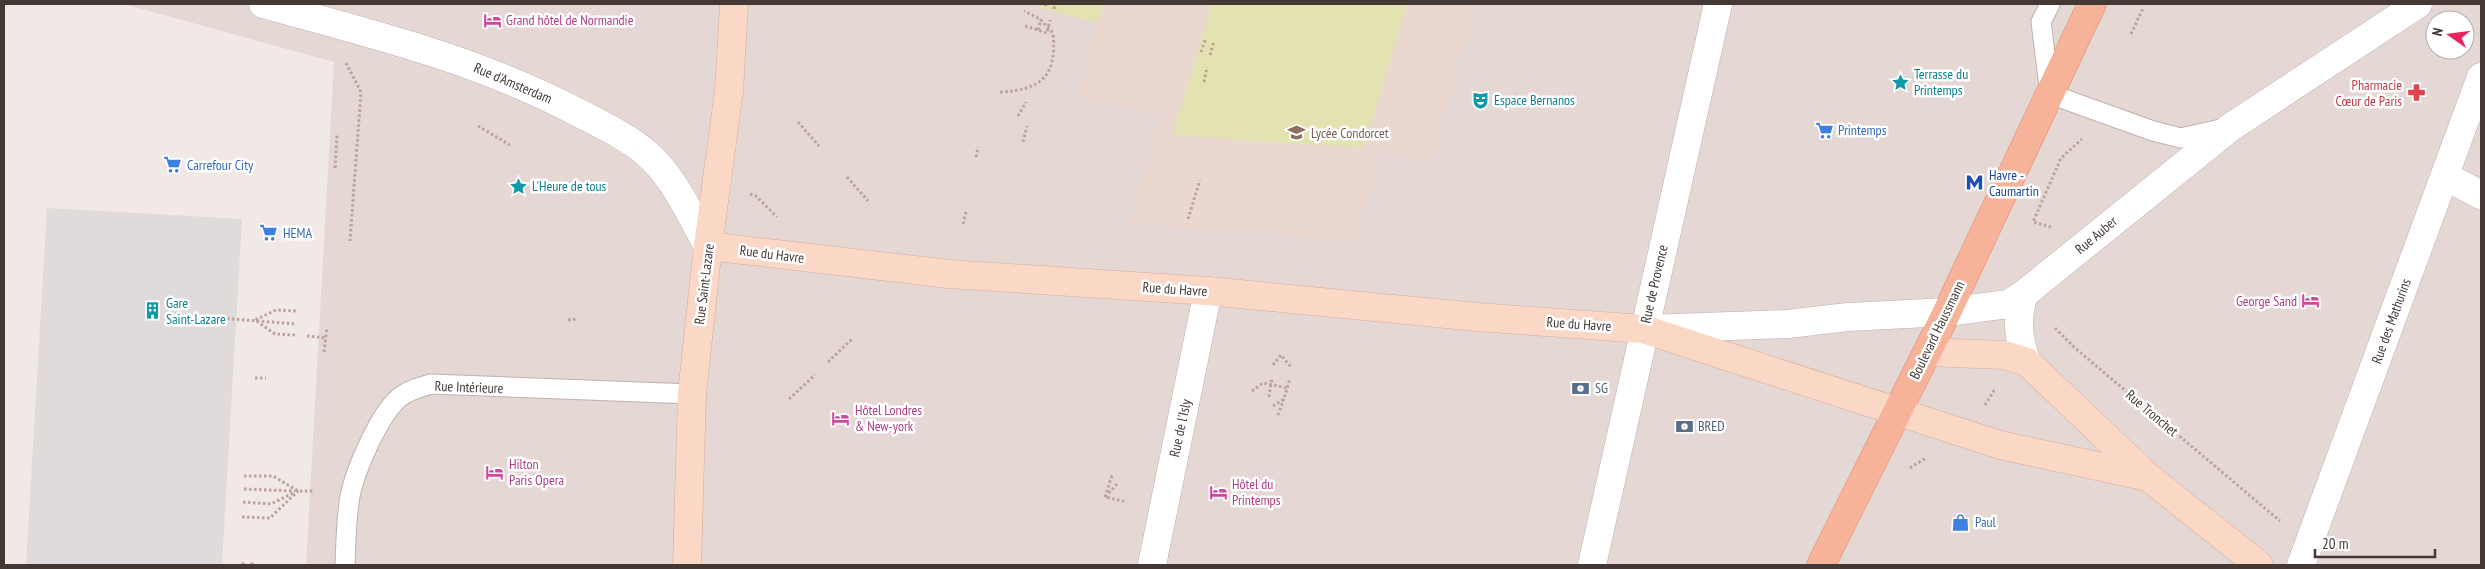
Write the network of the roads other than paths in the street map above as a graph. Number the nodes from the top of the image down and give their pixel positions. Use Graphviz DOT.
graph roads {
  1 [pos="263,4"];
  2 [pos="734,4"];
  3 [pos="1718,4"];
  4 [pos="2050,4"];
  5 [pos="2092,4"];
  6 [pos="2418,4"];
  7 [pos="2481,77"];
  8 [pos="2050,94"];
  9 [pos="2231,126"];
  10 [pos="2445,176"];
  11 [pos="2481,195"];
  12 [pos="708,246"];
  13 [pos="1208,291"];
  14 [pos="2024,294"];
  15 [pos="1947,312"];
  16 [pos="1643,329"];
  17 [pos="1927,352"];
  18 [pos="2027,362"];
  19 [pos="692,394"];
  20 [pos="1896,412"];
  21 [pos="2148,477"];
  22 [pos="2305,554"];
  23 [pos="345,565"];
  24 [pos="687,565"];
  25 [pos="1152,565"];
  26 [pos="1592,565"];
  27 [pos="1822,565"];
  28 [pos="2259,565"];
  1 -- 12 [label="street, Rue d'Amsterdam"];
  2 -- 12 [label="main road, Rue Saint-Lazare"];
  3 -- 16 [label="street, Rue de Provence"];
  4 -- 8 [label="lane"];
  5 -- 8 [label="main road, Boulevard Haussmann"];
  6 -- 9 [label="street, Rue Auber"];
  7 -- 10 [label="street, Rue des Mathurins"];
  8 -- 9 [label="lane, Rue Auber"];
  8 -- 15 [label="main road, Boulevard Haussmann"];
  9 -- 14 [label="street, Rue Auber"];
  10 -- 11 [label="street"];
  10 -- 22 [label="street, Rue des Mathurins"];
  12 -- 13 [label="main road, Rue du Havre"];
  12 -- 19 [label="main road, Rue Saint-Lazare"];
  13 -- 16 [label="main road, Rue du Havre"];
  13 -- 25 [label="street, Rue de l'Isly"];
  14 -- 15 [label="street, Rue Auber"];
  14 -- 18 [label="street"];
  15 -- 16 [label="street, Rue du Havre"];
  15 -- 17 [label="main road, Boulevard Haussmann"];
  16 -- 20 [label="main road, Rue du Havre"];
  16 -- 26 [label="street, Rue de Provence"];
  17 -- 18 [label="main road"];
  17 -- 20 [label="main road, Boulevard Haussmann"];
  18 -- 21 [label="main road"];
  19 -- 23 [label="lane, Rue Intérieure"];
  19 -- 24 [label="main road, Rue Saint-Lazare"];
  20 -- 21 [label="main road"];
  20 -- 27 [label="main road, Boulevard Haussmann"];
  21 -- 28 [label="main road"];
}
